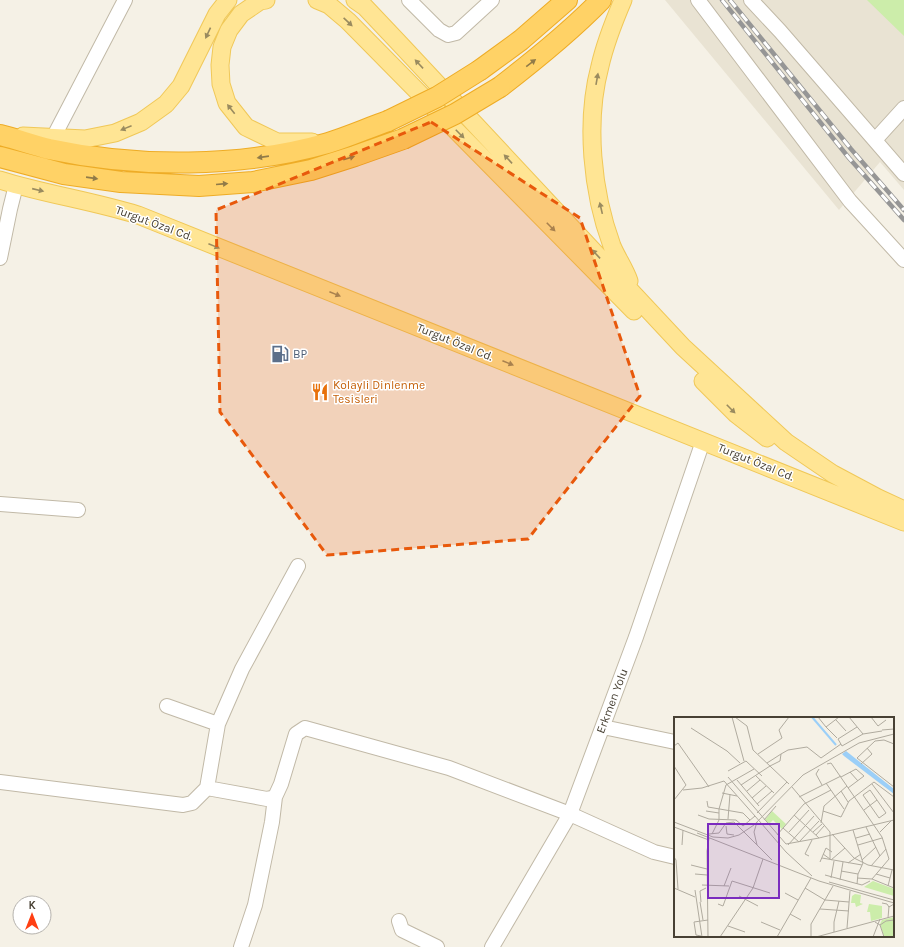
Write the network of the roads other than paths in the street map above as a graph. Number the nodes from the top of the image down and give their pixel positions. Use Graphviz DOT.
graph roads {
  1 [pos="125,0"];
  2 [pos="228,0"];
  3 [pos="266,0"];
  4 [pos="317,0"];
  5 [pos="355,0"];
  6 [pos="409,0"];
  7 [pos="492,0"];
  8 [pos="567,0"];
  9 [pos="601,0"];
  10 [pos="623,0"];
  11 [pos="698,0"];
  12 [pos="751,0"];
  13 [pos="904,108"];
  14 [pos="0,135"];
  15 [pos="53,138"];
  16 [pos="875,140"];
  17 [pos="328,143"];
  18 [pos="0,157"];
  19 [pos="904,174"];
  20 [pos="8,182"];
  21 [pos="5,207"];
  22 [pos="0,258"];
  23 [pos="904,260"];
  24 [pos="636,296"];
  25 [pos="703,441"];
  26 [pos="873,502"];
  27 [pos="0,504"];
  28 [pos="78,510"];
  29 [pos="904,510"];
  30 [pos="904,522"];
  31 [pos="298,566"];
  32 [pos="167,706"];
  33 [pos="218,724"];
  34 [pos="602,727"];
  35 [pos="674,742"];
  36 [pos="0,782"];
  37 [pos="206,788"];
  38 [pos="275,797"];
  39 [pos="570,814"];
  40 [pos="674,857"];
  41 [pos="399,921"];
  42 [pos="241,947"];
  43 [pos="437,947"];
  44 [pos="492,947"];
  1 -- 15 [label="street"];
  2 -- 15 [label="main road, one-way"];
  17 -- 3 [label="main road, one-way"];
  4 -- 26 [label="main road, one-way"];
  24 -- 5 [label="main road, one-way"];
  6 -- 7 [label="street"];
  8 -- 17 [label="highway, bridge"];
  18 -- 9 [label="highway, one-way, bridge"];
  24 -- 10 [label="main road, one-way"];
  11 -- 23 [label="street"];
  12 -- 16 [label="street"];
  13 -- 16 [label="street"];
  14 -- 15 [label="main road"];
  17 -- 14 [label="highway, one-way"];
  16 -- 19 [label="street"];
  20 -- 21 [label="street"];
  20 -- 25 [label="main road, Turgut Özal Cd., one-way"];
  21 -- 22 [label="street"];
  24 -- 26 [label="main road"];
  25 -- 26 [label="main road, Turgut Özal Cd."];
  25 -- 34 [label="street, Erkmen Yolu"];
  26 -- 29 [label="main road, Turgut Özal Cd."];
  26 -- 30 [label="main road, Turgut Özal Cd."];
  27 -- 28 [label="street"];
  31 -- 33 [label="street"];
  32 -- 33 [label="street"];
  33 -- 37 [label="street"];
  34 -- 35 [label="street"];
  34 -- 39 [label="street, Erkmen Yolu"];
  36 -- 37 [label="street"];
  37 -- 38 [label="street"];
  38 -- 39 [label="street"];
  38 -- 42 [label="street"];
  39 -- 40 [label="street"];
  39 -- 44 [label="street, Erkmen Yolu"];
  41 -- 43 [label="street"];
}
